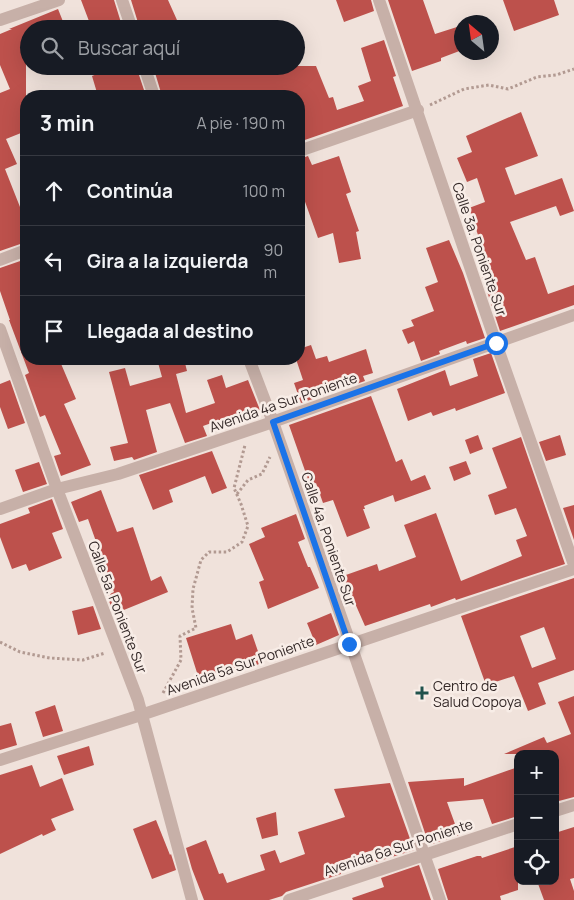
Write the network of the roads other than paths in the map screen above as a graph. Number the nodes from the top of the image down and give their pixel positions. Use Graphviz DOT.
graph roads {
  1 [pos="59,0"];
  2 [pos="122,0"];
  3 [pos="379,0"];
  4 [pos="0,20"];
  5 [pos="129,20"];
  6 [pos="147,75"];
  7 [pos="152,90"];
  8 [pos="418,110"];
  9 [pos="305,149"];
  10 [pos="20,252"];
  11 [pos="0,260"];
  12 [pos="574,315"];
  13 [pos="0,329"];
  14 [pos="496,343"];
  15 [pos="251,365"];
  16 [pos="273,422"];
  17 [pos="57,490"];
  18 [pos="0,509"];
  19 [pos="574,565"];
  20 [pos="574,569"];
  21 [pos="349,644"];
  22 [pos="147,713"];
  23 [pos="0,760"];
  24 [pos="574,805"];
  25 [pos="559,810"];
  26 [pos="514,825"];
  27 [pos="424,854"];
  28 [pos="192,900"];
  29 [pos="289,900"];
  30 [pos="440,900"];
  1 -- 4 [label="street"];
  2 -- 5 [label="street"];
  3 -- 8 [label="street, Calle 3a. Poniente Sur"];
  6 -- 7 [label="street"];
  8 -- 9 [label="street"];
  8 -- 14 [label="street, Calle 3a. Poniente Sur"];
  10 -- 11 [label="street"];
  12 -- 14 [label="street, Avenida 4a Sur Poniente"];
  13 -- 17 [label="street, Calle 5a. Poniente Sur"];
  14 -- 16 [label="street, Avenida 4a Sur Poniente"];
  14 -- 19 [label="street, Calle 3a. Poniente Sur"];
  15 -- 16 [label="street, Calle 4a. Poniente Sur"];
  16 -- 17 [label="street, Avenida 4a Sur Poniente"];
  16 -- 21 [label="street, Calle 4a. Poniente Sur"];
  17 -- 18 [label="street, Avenida 4a Sur Poniente"];
  17 -- 22 [label="street, Calle 5a. Poniente Sur"];
  20 -- 21 [label="street, Avenida 5a Sur Poniente"];
  21 -- 22 [label="street, Avenida 5a Sur Poniente"];
  21 -- 27 [label="street, Calle 4a. Poniente Sur"];
  22 -- 23 [label="street, Avenida 5a Sur Poniente"];
  22 -- 28 [label="street, Calle 5a. Poniente Sur"];
  24 -- 25 [label="street"];
  26 -- 27 [label="street, Avenida 6a Sur Poniente"];
  27 -- 29 [label="street, Avenida 6a Sur Poniente"];
  27 -- 30 [label="street, Calle 4a. Poniente Sur"];
}
